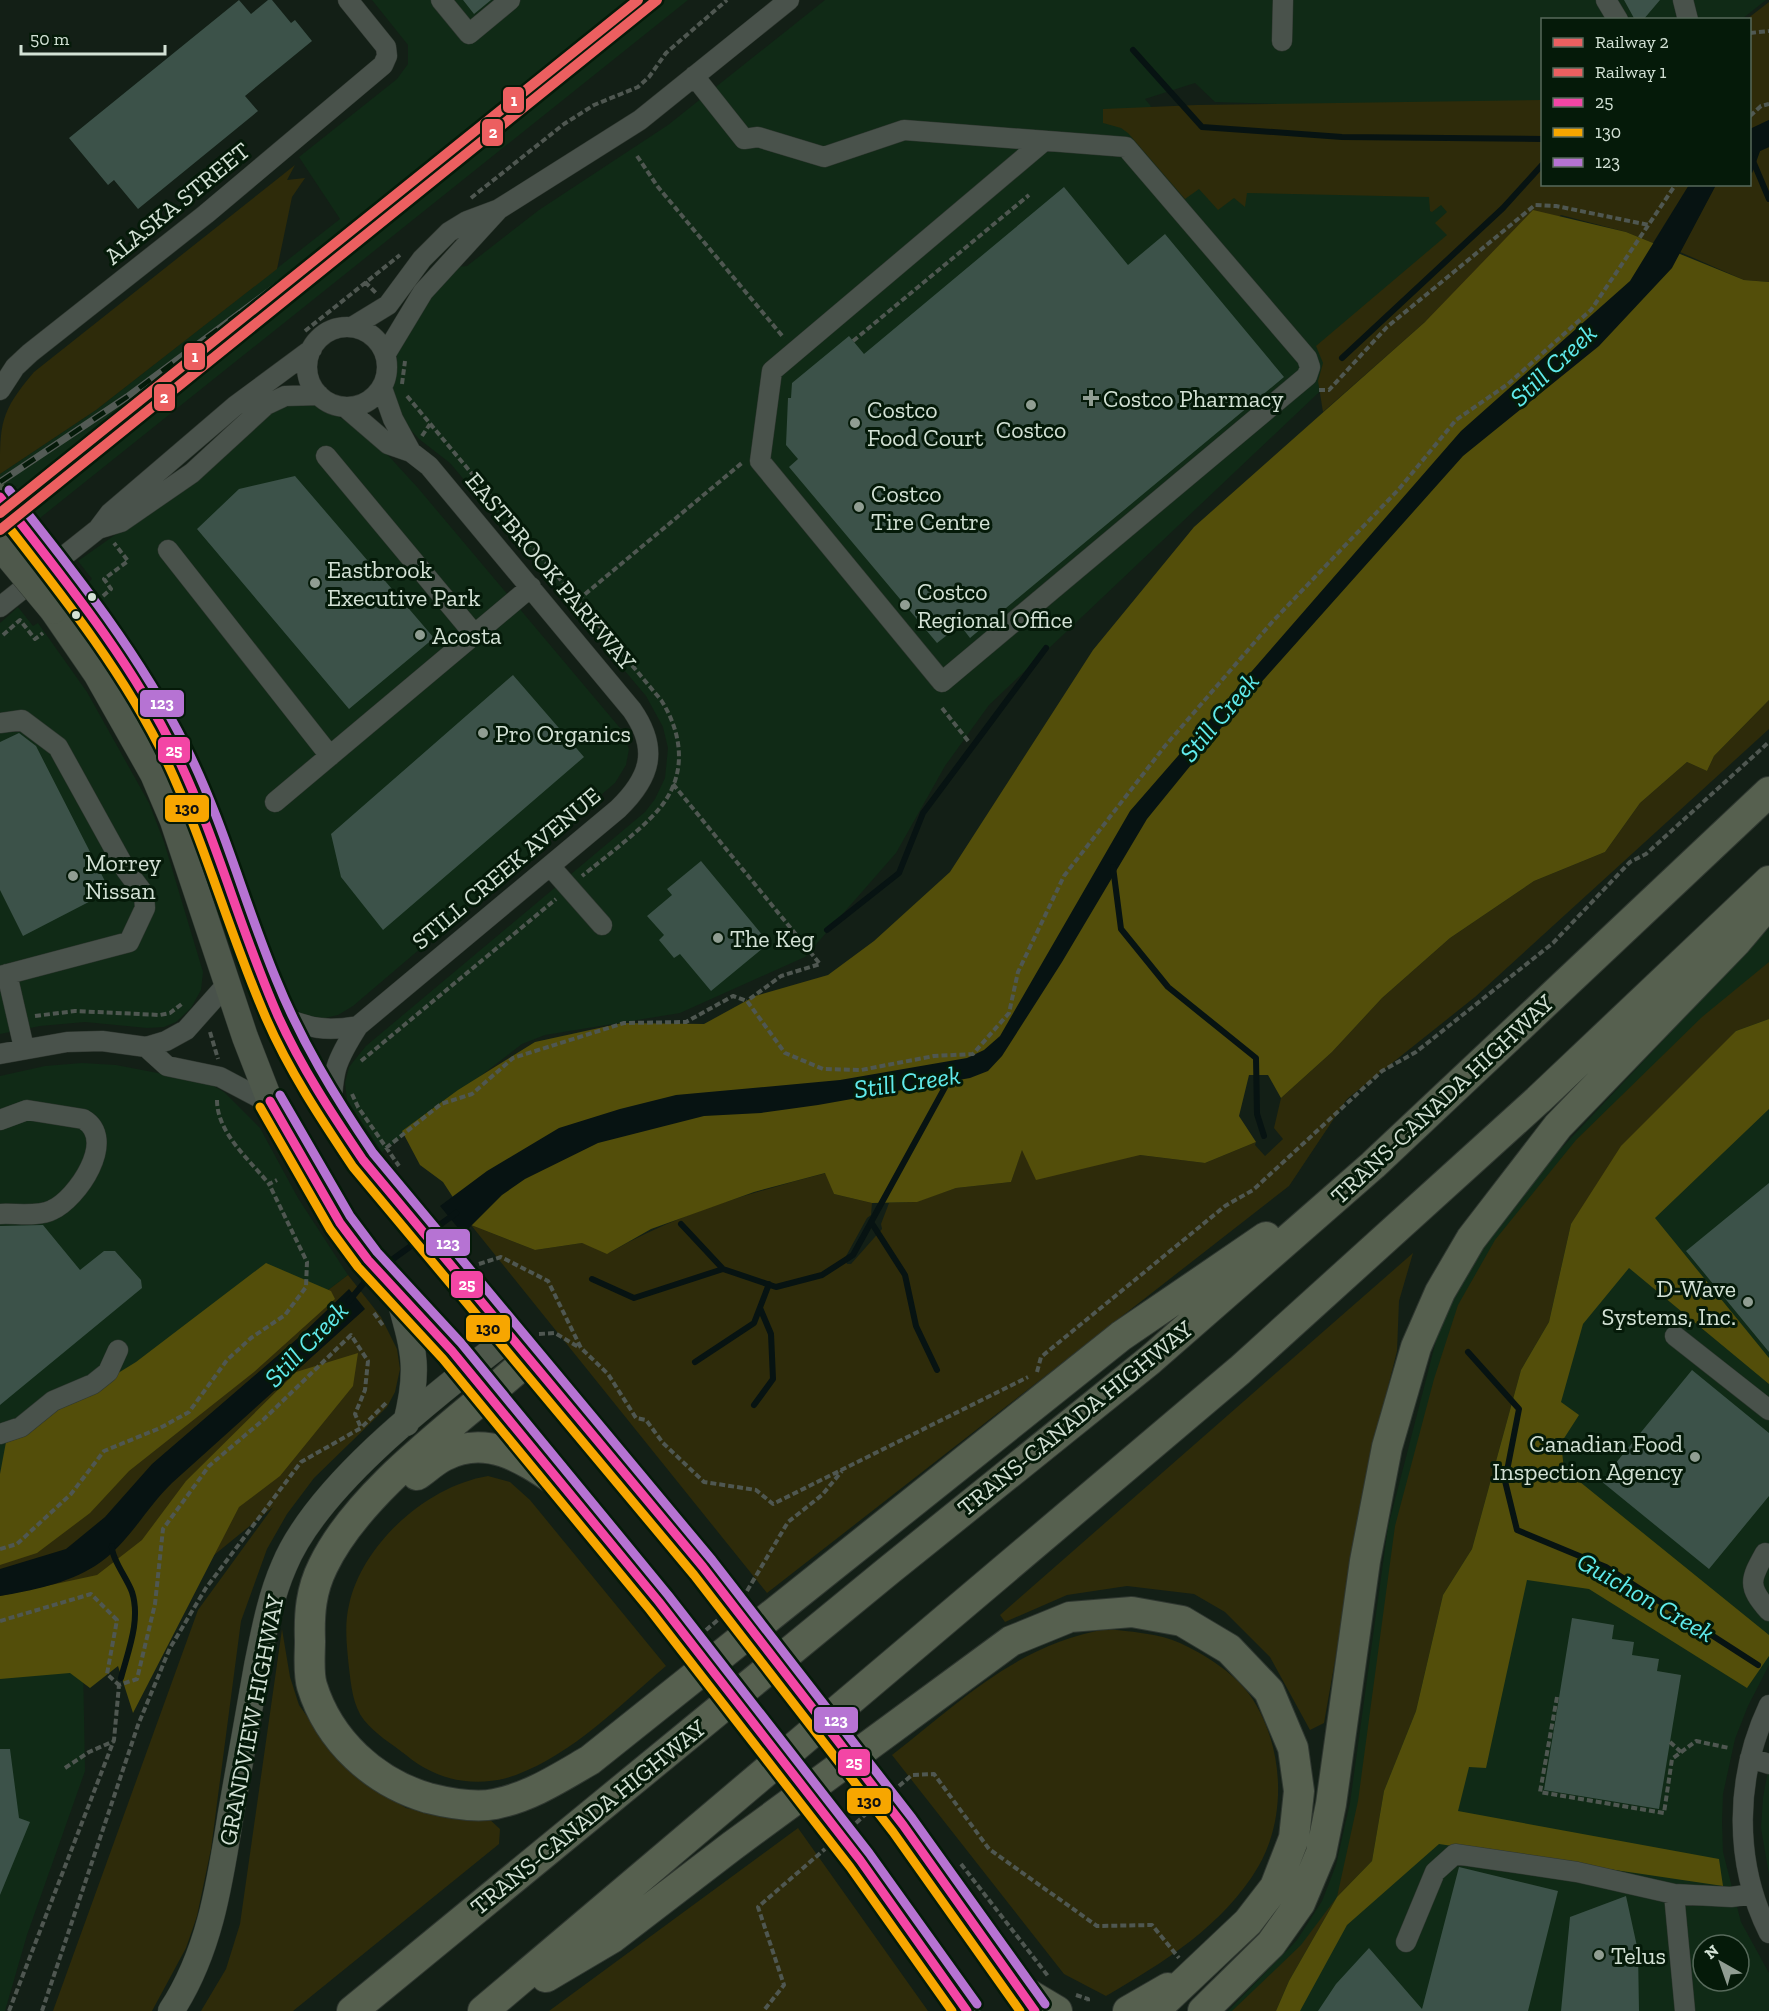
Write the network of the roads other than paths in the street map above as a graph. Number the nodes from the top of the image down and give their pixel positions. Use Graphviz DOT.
graph roads {
  1 [pos="348,0"];
  2 [pos="441,0"];
  3 [pos="510,0"];
  4 [pos="789,0"];
  5 [pos="1283,0"];
  6 [pos="1606,0"];
  7 [pos="1683,0"];
  8 [pos="1617,18"];
  9 [pos="1688,18"];
  10 [pos="1282,41"];
  11 [pos="694,76"];
  12 [pos="1044,141"];
  13 [pos="499,209"];
  14 [pos="352,327"];
  15 [pos="307,341"];
  16 [pos="385,354"];
  17 [pos="382,387"];
  18 [pos="0,390"];
  19 [pos="319,395"];
  20 [pos="345,407"];
  21 [pos="411,452"];
  22 [pos="326,456"];
  23 [pos="0,497"];
  24 [pos="104,533"];
  25 [pos="0,547"];
  26 [pos="168,550"];
  27 [pos="531,587"];
  28 [pos="0,607"];
  29 [pos="475,635"];
  30 [pos="0,723"];
  31 [pos="644,729"];
  32 [pos="330,756"];
  33 [pos="1769,792"];
  34 [pos="275,802"];
  35 [pos="550,866"];
  36 [pos="1769,881"];
  37 [pos="1769,903"];
  38 [pos="602,925"];
  39 [pos="4,975"];
  40 [pos="227,984"];
  41 [pos="278,1016"];
  42 [pos="358,1026"];
  43 [pos="146,1047"];
  44 [pos="24,1048"];
  45 [pos="0,1054"];
  46 [pos="271,1104"];
  47 [pos="331,1113"];
  48 [pos="0,1120"];
  49 [pos="1373,1165"];
  50 [pos="0,1214"];
  51 [pos="398,1293"];
  52 [pos="1675,1336"];
  53 [pos="527,1343"];
  54 [pos="118,1350"];
  55 [pos="468,1370"];
  56 [pos="489,1395"];
  57 [pos="1769,1410"];
  58 [pos="406,1423"];
  59 [pos="0,1434"];
  60 [pos="565,1487"];
  61 [pos="361,1509"];
  62 [pos="1765,1552"];
  63 [pos="1769,1611"];
  64 [pos="1769,1705"];
  65 [pos="1760,1761"];
  66 [pos="1674,1894"];
  67 [pos="1753,1894"];
  68 [pos="1769,1933"];
  69 [pos="1406,1942"];
  70 [pos="1192,1975"];
  71 [pos="1028,2000"];
  72 [pos="1061,2002"];
  73 [pos="1204,2010"];
  74 [pos="171,2011"];
  75 [pos="352,2011"];
  76 [pos="483,2011"];
  77 [pos="489,2011"];
  78 [pos="967,2011"];
  79 [pos="1128,2011"];
  80 [pos="1154,2011"];
  81 [pos="1685,2011"];
  1 -- 18 [label="street, ALASKA STREET"];
  2 -- 3 [label="street"];
  4 -- 11 [label="street"];
  5 -- 10 [label="street"];
  6 -- 8 [label="street"];
  7 -- 9 [label="street"];
  11 -- 12 [label="street"];
  11 -- 13 [label="street"];
  12 -- 12 [label="street"];
  13 -- 14 [label="street"];
  13 -- 16 [label="street"];
  14 -- 15 [label="street"];
  14 -- 16 [label="street"];
  15 -- 19 [label="street"];
  15 -- 24 [label="street"];
  16 -- 17 [label="street"];
  17 -- 20 [label="street"];
  17 -- 21 [label="street, EASTBROOK PARKWAY"];
  19 -- 20 [label="street"];
  19 -- 24 [label="street"];
  20 -- 21 [label="street, EASTBROOK PARKWAY"];
  21 -- 27 [label="street, EASTBROOK PARKWAY"];
  22 -- 29 [label="street"];
  23 -- 41 [label="main road, bridge"];
  24 -- 28 [label="street"];
  25 -- 40 [label="main road, bridge"];
  26 -- 32 [label="street"];
  27 -- 29 [label="street"];
  27 -- 31 [label="street, EASTBROOK PARKWAY"];
  29 -- 32 [label="street"];
  30 -- 39 [label="street"];
  31 -- 35 [label="street, STILL CREEK AVENUE"];
  32 -- 34 [label="street"];
  33 -- 49 [label="highway, TRANS-CANADA HIGHWAY"];
  35 -- 38 [label="street"];
  35 -- 42 [label="street, STILL CREEK AVENUE"];
  36 -- 76 [label="highway"];
  37 -- 73 [label="highway"];
  39 -- 44 [label="street"];
  40 -- 43 [label="street"];
  40 -- 46 [label="main road"];
  41 -- 42 [label="street"];
  41 -- 47 [label="main road"];
  42 -- 47 [label="street, STILL CREEK AVENUE"];
  43 -- 44 [label="street"];
  43 -- 46 [label="street"];
  44 -- 45 [label="street"];
  46 -- 51 [label="main road"];
  47 -- 53 [label="main road"];
  48 -- 50 [label="street"];
  49 -- 61 [label="highway"];
  49 -- 75 [label="highway, TRANS-CANADA HIGHWAY"];
  51 -- 55 [label="main road"];
  51 -- 58 [label="main road"];
  52 -- 57 [label="street"];
  53 -- 55 [label="main road, GRANDVIEW HIGHWAY"];
  53 -- 56 [label="highway"];
  53 -- 71 [label="main road, bridge"];
  54 -- 59 [label="street"];
  55 -- 56 [label="main road"];
  55 -- 58 [label="main road, GRANDVIEW HIGHWAY"];
  56 -- 60 [label="main road"];
  56 -- 61 [label="highway"];
  58 -- 74 [label="main road, GRANDVIEW HIGHWAY"];
  60 -- 61 [label="highway"];
  60 -- 78 [label="main road, bridge"];
  62 -- 63 [label="street"];
  64 -- 65 [label="street"];
  65 -- 67 [label="street"];
  66 -- 67 [label="street"];
  66 -- 69 [label="street"];
  66 -- 81 [label="street"];
  67 -- 68 [label="street"];
  70 -- 77 [label="highway"];
  70 -- 79 [label="highway"];
  70 -- 80 [label="highway"];
  71 -- 72 [label="highway"];
}
